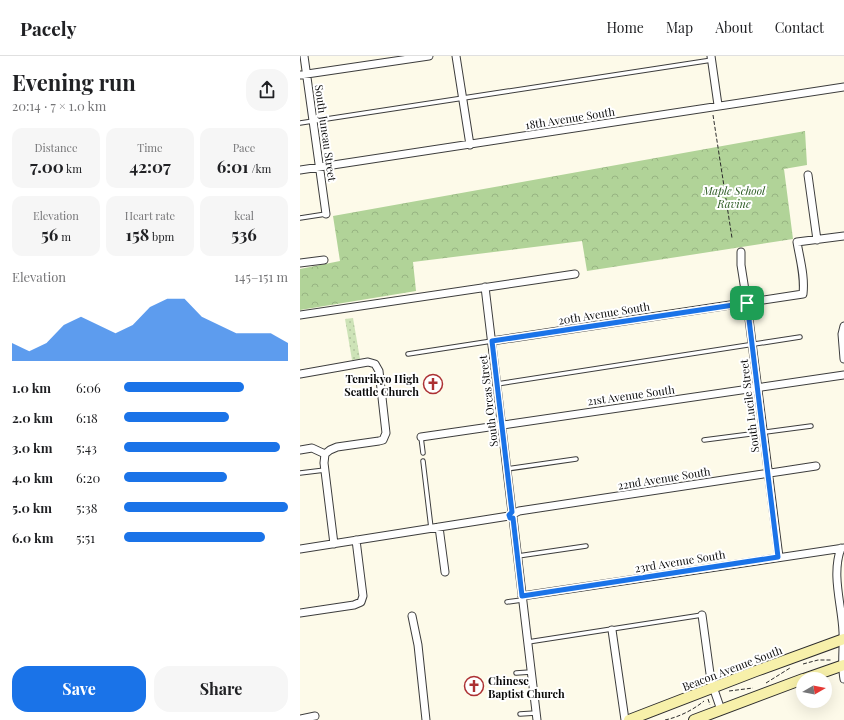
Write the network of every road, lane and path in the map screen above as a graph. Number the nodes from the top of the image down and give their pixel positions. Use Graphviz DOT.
graph roads {
  1 [pos="304,56"];
  2 [pos="429,56"];
  3 [pos="456,56"];
  4 [pos="711,58"];
  5 [pos="303,74"];
  6 [pos="844,87"];
  7 [pos="463,98"];
  8 [pos="718,105"];
  9 [pos="713,115"];
  10 [pos="313,121"];
  11 [pos="300,123"];
  12 [pos="470,145"];
  13 [pos="319,167"];
  14 [pos="300,170"];
  15 [pos="808,175"];
  16 [pos="326,214"];
  17 [pos="300,218"];
  18 [pos="844,236"];
  19 [pos="732,238"];
  20 [pos="817,240"];
  21 [pos="741,252"];
  22 [pos="324,260"];
  23 [pos="300,263"];
  24 [pos="575,274"];
  25 [pos="485,287"];
  26 [pos="747,303"];
  27 [pos="300,315"];
  28 [pos="844,326"];
  29 [pos="800,337"];
  30 [pos="492,341"];
  31 [pos="752,345"];
  32 [pos="408,354"];
  33 [pos="844,359"];
  34 [pos="300,374"];
  35 [pos="844,375"];
  36 [pos="497,384"];
  37 [pos="758,388"];
  38 [pos="502,424"];
  39 [pos="811,426"];
  40 [pos="763,432"];
  41 [pos="421,437"];
  42 [pos="704,440"];
  43 [pos="300,450"];
  44 [pos="423,453"];
  45 [pos="325,454"];
  46 [pos="576,459"];
  47 [pos="423,461"];
  48 [pos="816,466"];
  49 [pos="507,469"];
  50 [pos="325,470"];
  51 [pos="300,473"];
  52 [pos="768,474"];
  53 [pos="512,515"];
  54 [pos="439,527"];
  55 [pos="431,528"];
  56 [pos="356,540"];
  57 [pos="334,544"];
  58 [pos="586,546"];
  59 [pos="842,548"];
  60 [pos="300,549"];
  61 [pos="517,556"];
  62 [pos="778,557"];
  63 [pos="445,572"];
  64 [pos="522,598"];
  65 [pos="507,602"];
  66 [pos="300,613"];
  67 [pos="702,615"];
  68 [pos="412,616"];
  69 [pos="612,630"];
  70 [pos="844,639"];
  71 [pos="527,642"];
  72 [pos="804,663"];
  73 [pos="841,663"];
  74 [pos="789,669"];
  75 [pos="531,672"];
  76 [pos="820,672"];
  77 [pos="516,674"];
  78 [pos="844,679"];
  79 [pos="796,682"];
  80 [pos="765,684"];
  81 [pos="758,687"];
  82 [pos="712,692"];
  83 [pos="724,692"];
  84 [pos="708,698"];
  85 [pos="716,710"];
  86 [pos="520,714"];
  87 [pos="315,716"];
  88 [pos="536,716"];
  89 [pos="300,719"];
  90 [pos="426,720"];
  91 [pos="625,720"];
  92 [pos="629,720"];
  93 [pos="664,720"];
  94 [pos="694,720"];
  1 -- 5 [label="street, South Juneau Street"];
  2 -- 5 [label="street"];
  3 -- 7 [label="street"];
  4 -- 7 [label="lane"];
  4 -- 8 [label="street"];
  5 -- 10 [label="street, South Juneau Street"];
  6 -- 8 [label="street, 18th Avenue South"];
  7 -- 10 [label="lane"];
  7 -- 12 [label="street"];
  8 -- 12 [label="street, 18th Avenue South"];
  9 -- 19 [label="path"];
  10 -- 11 [label="lane"];
  10 -- 13 [label="street, South Juneau Street"];
  12 -- 13 [label="street, 18th Avenue South"];
  13 -- 14 [label="street, 18th Avenue South"];
  13 -- 16 [label="street, South Juneau Street"];
  15 -- 20 [label="street"];
  16 -- 17 [label="lane"];
  18 -- 20 [label="street"];
  20 -- 26 [label="street, 20th Avenue South"];
  21 -- 26 [label="street, South Lucile Street"];
  22 -- 23 [label="street"];
  24 -- 25 [label="street"];
  25 -- 27 [label="street"];
  25 -- 30 [label="street, South Orcas Street"];
  26 -- 30 [label="street, 20th Avenue South"];
  26 -- 31 [label="street, South Lucile Street"];
  28 -- 33 [label="street"];
  29 -- 31 [label="lane"];
  30 -- 32 [label="lane, 20th Avenue South"];
  30 -- 36 [label="street, South Orcas Street"];
  31 -- 36 [label="lane"];
  31 -- 37 [label="street, South Lucile Street"];
  34 -- 45 [label="street"];
  35 -- 37 [label="street, 21st Avenue South"];
  36 -- 38 [label="street, South Orcas Street"];
  37 -- 38 [label="street, 21st Avenue South"];
  37 -- 40 [label="street, South Lucile Street"];
  38 -- 41 [label="street, 21st Avenue South"];
  38 -- 49 [label="street, South Orcas Street"];
  39 -- 40 [label="lane"];
  40 -- 42 [label="lane"];
  40 -- 52 [label="street, South Lucile Street"];
  41 -- 44 [label="lane"];
  43 -- 45 [label="street"];
  45 -- 50 [label="street"];
  46 -- 49 [label="lane"];
  47 -- 55 [label="lane"];
  48 -- 52 [label="street, 22nd Avenue South"];
  49 -- 53 [label="street, South Orcas Street"];
  50 -- 51 [label="lane"];
  50 -- 57 [label="street"];
  52 -- 53 [label="street, 22nd Avenue South"];
  52 -- 62 [label="street, South Lucile Street"];
  53 -- 54 [label="street, 22nd Avenue South"];
  53 -- 61 [label="street, South Orcas Street"];
  54 -- 55 [label="street, 22nd Avenue South"];
  54 -- 63 [label="street"];
  55 -- 56 [label="street, 22nd Avenue South"];
  56 -- 57 [label="street, 22nd Avenue South"];
  56 -- 66 [label="street"];
  57 -- 60 [label="street, 22nd Avenue South"];
  58 -- 61 [label="lane"];
  59 -- 62 [label="street, 23rd Avenue South"];
  59 -- 70 [label="street"];
  61 -- 64 [label="street, South Orcas Street"];
  62 -- 64 [label="street, 23rd Avenue South"];
  64 -- 65 [label="lane"];
  64 -- 71 [label="street, South Orcas Street"];
  67 -- 69 [label="lane"];
  67 -- 82 [label="street"];
  68 -- 90 [label="street"];
  69 -- 71 [label="lane"];
  69 -- 91 [label="street"];
  70 -- 73 [label="street"];
  70 -- 82 [label="main road, Beacon Avenue South"];
  71 -- 75 [label="street, South Orcas Street"];
  72 -- 73 [label="path"];
  73 -- 76 [label="main road"];
  73 -- 78 [label="street"];
  74 -- 80 [label="path"];
  75 -- 77 [label="lane"];
  75 -- 88 [label="street, South Orcas Street"];
  79 -- 85 [label="main road"];
  81 -- 83 [label="path"];
  82 -- 84 [label="path"];
  82 -- 85 [label="street"];
  82 -- 92 [label="main road, Beacon Avenue South"];
  84 -- 85 [label="path"];
  84 -- 93 [label="path"];
  85 -- 94 [label="main road"];
  86 -- 88 [label="lane"];
  87 -- 89 [label="street"];
}
